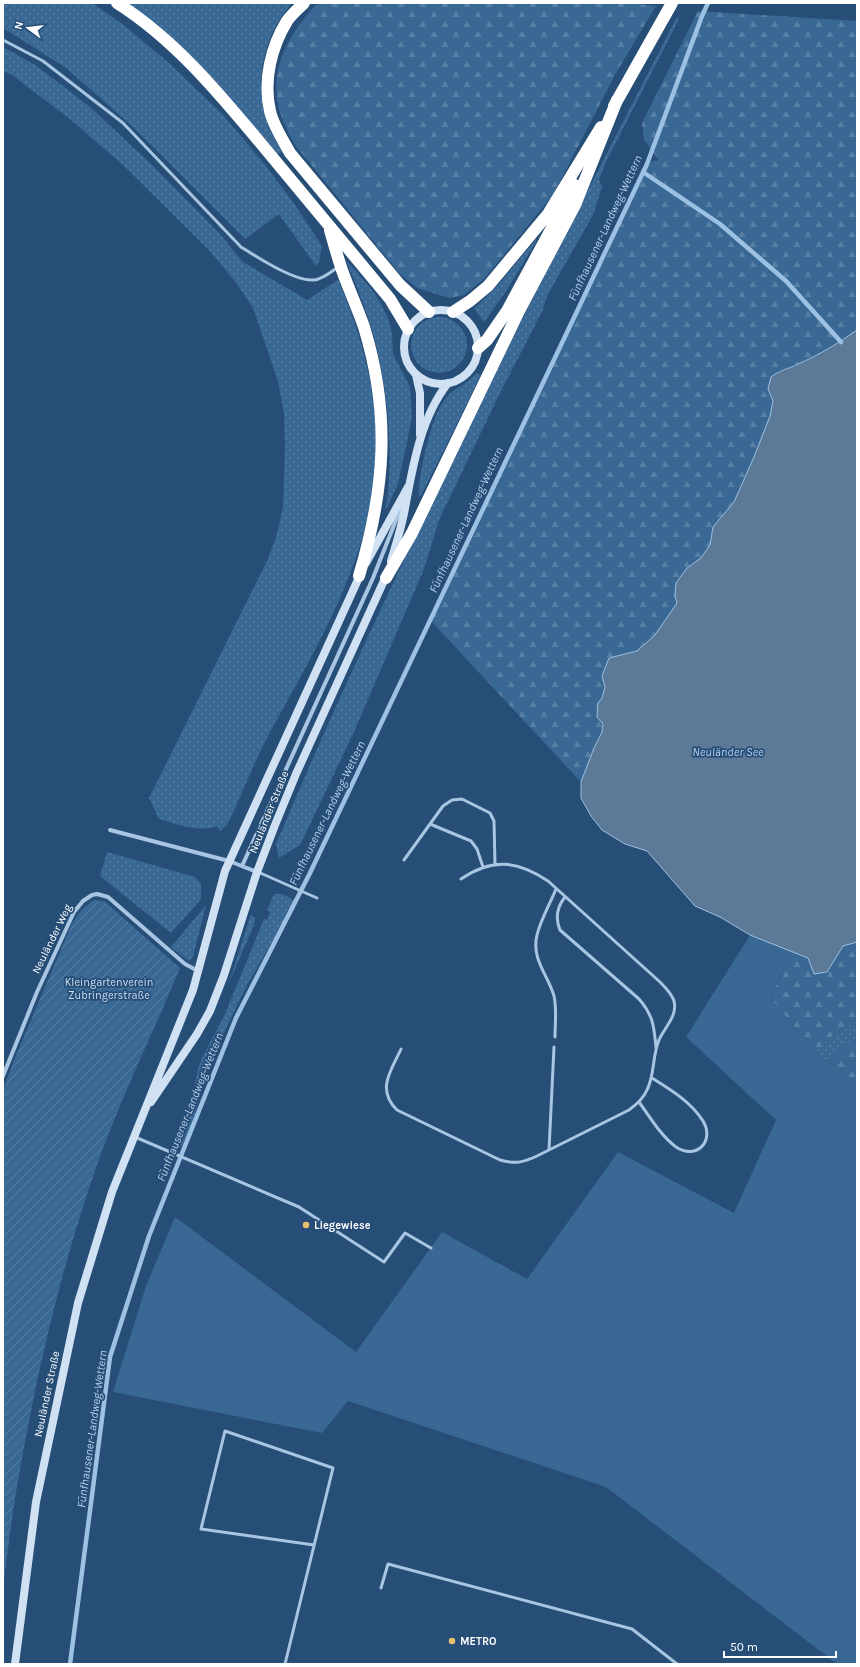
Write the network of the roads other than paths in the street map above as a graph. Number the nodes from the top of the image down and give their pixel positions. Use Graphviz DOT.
graph roads {
  1 [pos="117,3"];
  2 [pos="304,3"];
  3 [pos="672,3"];
  4 [pos="3,40"];
  5 [pos="618,100"];
  6 [pos="328,225"];
  7 [pos="341,266"];
  8 [pos="429,312"];
  9 [pos="453,312"];
  10 [pos="408,329"];
  11 [pos="478,348"];
  12 [pos="416,374"];
  13 [pos="448,383"];
  14 [pos="418,448"];
  15 [pos="408,487"];
  16 [pos="359,576"];
  17 [pos="386,578"];
  18 [pos="430,824"];
  19 [pos="110,830"];
  20 [pos="404,860"];
  21 [pos="229,861"];
  22 [pos="495,865"];
  23 [pos="242,866"];
  24 [pos="482,867"];
  25 [pos="257,872"];
  26 [pos="461,879"];
  27 [pos="556,889"];
  28 [pos="565,897"];
  29 [pos="317,898"];
  30 [pos="198,971"];
  31 [pos="555,1037"];
  32 [pos="554,1047"];
  33 [pos="401,1049"];
  34 [pos="656,1049"];
  35 [pos="3,1076"];
  36 [pos="652,1078"];
  37 [pos="639,1102"];
  38 [pos="133,1136"];
  39 [pos="549,1150"];
  40 [pos="431,1248"];
  41 [pos="314,1545"];
  42 [pos="381,1588"];
  43 [pos="15,1664"];
  44 [pos="285,1664"];
  45 [pos="677,1664"];
  1 -- 6 [label="highway"];
  2 -- 8 [label="highway"];
  3 -- 5 [label="highway"];
  4 -- 7 [label="lane"];
  5 -- 9 [label="highway"];
  5 -- 11 [label="highway"];
  5 -- 17 [label="highway"];
  6 -- 7 [label="highway"];
  6 -- 10 [label="highway"];
  7 -- 16 [label="highway"];
  8 -- 9 [label="main road"];
  8 -- 10 [label="main road"];
  9 -- 11 [label="main road"];
  10 -- 12 [label="main road, Neuländer Straße"];
  11 -- 13 [label="main road, Neuländer Straße"];
  12 -- 13 [label="main road"];
  12 -- 14 [label="main road, Neuländer Straße"];
  13 -- 14 [label="main road, Neuländer Straße"];
  14 -- 15 [label="main road, Neuländer Straße"];
  15 -- 16 [label="main road, Neuländer Straße"];
  15 -- 17 [label="main road, Neuländer Straße"];
  15 -- 23 [label="street"];
  16 -- 21 [label="main road, Neuländer Straße"];
  17 -- 25 [label="main road, Neuländer Straße"];
  18 -- 20 [label="lane"];
  18 -- 22 [label="lane"];
  18 -- 24 [label="lane"];
  19 -- 21 [label="street"];
  21 -- 23 [label="street"];
  21 -- 30 [label="main road, Neuländer Straße"];
  22 -- 24 [label="lane"];
  22 -- 27 [label="lane"];
  23 -- 25 [label="street"];
  24 -- 26 [label="lane"];
  25 -- 29 [label="lane"];
  25 -- 38 [label="main road, Neuländer Straße"];
  27 -- 28 [label="lane"];
  27 -- 31 [label="lane"];
  28 -- 34 [label="lane"];
  28 -- 34 [label="lane"];
  30 -- 35 [label="street, Neuländer Weg"];
  30 -- 38 [label="main road, Neuländer Straße"];
  32 -- 39 [label="lane"];
  33 -- 39 [label="lane"];
  34 -- 36 [label="lane"];
  36 -- 37 [label="lane"];
  36 -- 37 [label="lane"];
  37 -- 39 [label="lane"];
  38 -- 40 [label="lane"];
  38 -- 43 [label="main road, Neuländer Straße"];
  41 -- 41 [label="lane"];
  41 -- 44 [label="lane"];
  42 -- 45 [label="lane"];
}
